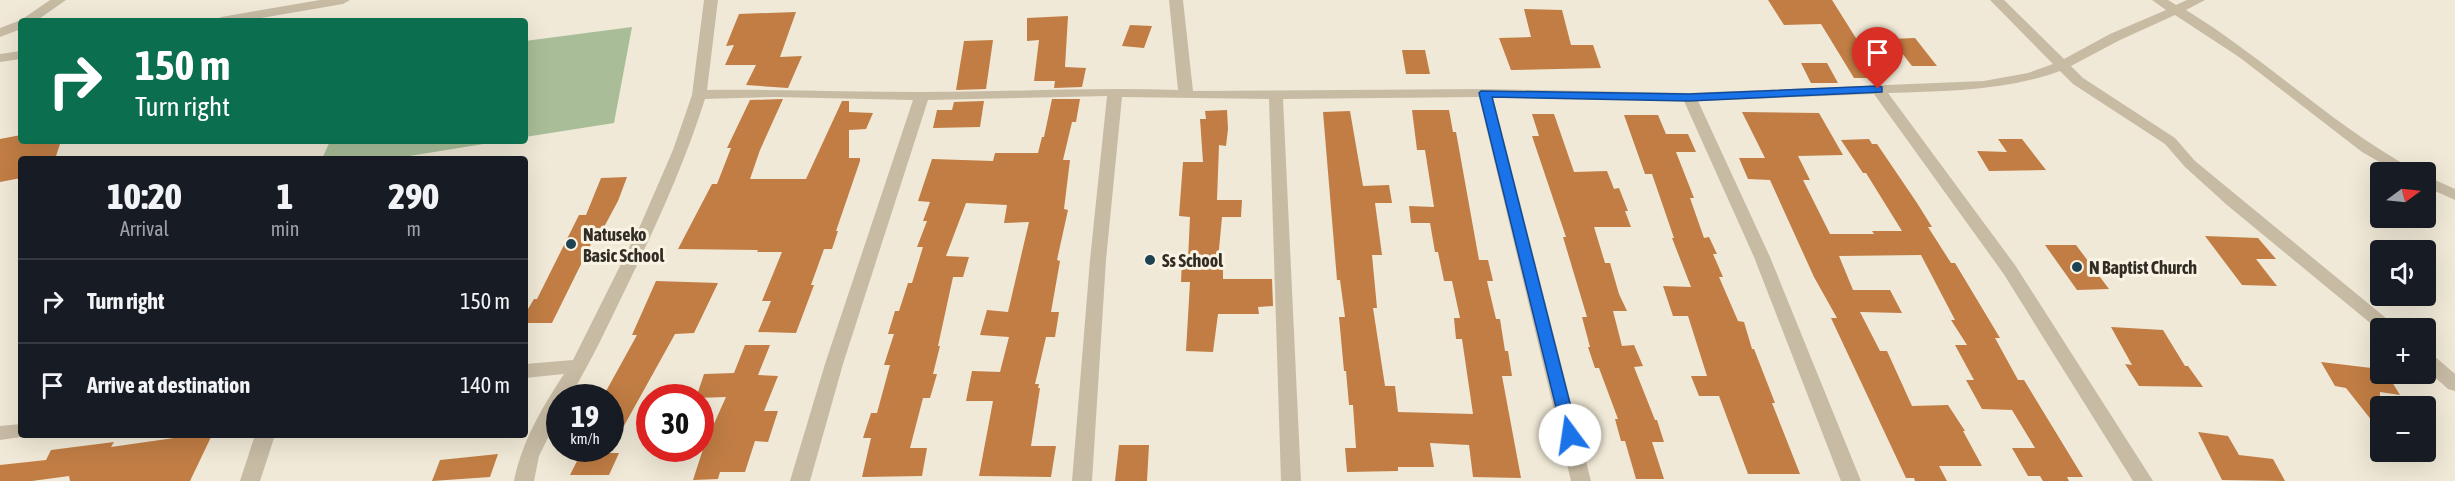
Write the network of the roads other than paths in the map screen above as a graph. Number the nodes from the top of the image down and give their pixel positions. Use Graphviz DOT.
graph roads {
  1 [pos="59,0"];
  2 [pos="343,0"];
  3 [pos="711,0"];
  4 [pos="1176,0"];
  5 [pos="1997,0"];
  6 [pos="2159,0"];
  7 [pos="2198,0"];
  8 [pos="2175,10"];
  9 [pos="32,18"];
  10 [pos="238,18"];
  11 [pos="18,25"];
  12 [pos="0,33"];
  13 [pos="18,55"];
  14 [pos="0,58"];
  15 [pos="2062,66"];
  16 [pos="1878,89"];
  17 [pos="1115,92"];
  18 [pos="1485,93"];
  19 [pos="699,95"];
  20 [pos="1186,95"];
  21 [pos="1276,95"];
  22 [pos="922,96"];
  23 [pos="1689,97"];
  24 [pos="2388,162"];
  25 [pos="2436,186"];
  26 [pos="2455,195"];
  27 [pos="2377,318"];
  28 [pos="579,366"];
  29 [pos="2436,368"];
  30 [pos="528,371"];
  31 [pos="2455,384"];
  32 [pos="264,438"];
  33 [pos="250,481"];
  34 [pos="524,481"];
  35 [pos="800,481"];
  36 [pos="1082,481"];
  37 [pos="1291,481"];
  38 [pos="1581,481"];
  39 [pos="1851,481"];
  40 [pos="2143,481"];
  1 -- 9 [label="street"];
  2 -- 10 [label="street"];
  3 -- 19 [label="street"];
  4 -- 20 [label="street"];
  5 -- 15 [label="street"];
  6 -- 8 [label="street"];
  7 -- 8 [label="street"];
  8 -- 15 [label="street"];
  8 -- 24 [label="street"];
  11 -- 12 [label="street"];
  13 -- 14 [label="street"];
  15 -- 16 [label="street"];
  15 -- 27 [label="street"];
  16 -- 23 [label="street"];
  16 -- 40 [label="street"];
  17 -- 20 [label="street"];
  17 -- 22 [label="street"];
  17 -- 36 [label="street"];
  18 -- 21 [label="street"];
  18 -- 23 [label="street"];
  18 -- 38 [label="street"];
  19 -- 22 [label="street"];
  19 -- 28 [label="street"];
  20 -- 21 [label="street"];
  21 -- 37 [label="street"];
  22 -- 35 [label="street"];
  23 -- 39 [label="street"];
  25 -- 26 [label="street"];
  28 -- 30 [label="street"];
  28 -- 34 [label="street"];
  29 -- 31 [label="street"];
  32 -- 33 [label="street"];
}
